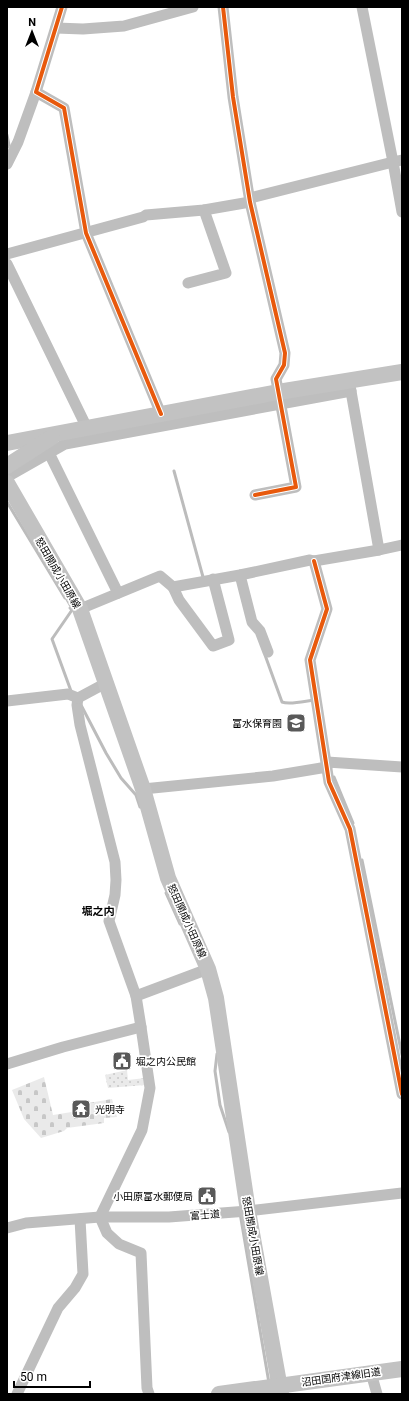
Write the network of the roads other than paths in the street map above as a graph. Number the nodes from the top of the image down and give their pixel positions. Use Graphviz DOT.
graph roads {
  1 [pos="62,7"];
  2 [pos="192,7"];
  3 [pos="223,7"];
  4 [pos="362,7"];
  5 [pos="56,28"];
  6 [pos="36,92"];
  7 [pos="397,161"];
  8 [pos="7,164"];
  9 [pos="250,200"];
  10 [pos="204,210"];
  11 [pos="402,212"];
  12 [pos="86,233"];
  13 [pos="7,254"];
  14 [pos="7,264"];
  15 [pos="188,283"];
  16 [pos="402,372"];
  17 [pos="350,386"];
  18 [pos="280,398"];
  19 [pos="161,414"];
  20 [pos="87,428"];
  21 [pos="58,433"];
  22 [pos="7,443"];
  23 [pos="49,453"];
  24 [pos="7,466"];
  25 [pos="7,477"];
  26 [pos="7,483"];
  27 [pos="255,495"];
  28 [pos="402,545"];
  29 [pos="379,550"];
  30 [pos="314,562"];
  31 [pos="240,575"];
  32 [pos="213,579"];
  33 [pos="173,587"];
  34 [pos="118,593"];
  35 [pos="80,609"];
  36 [pos="268,652"];
  37 [pos="106,683"];
  38 [pos="78,698"];
  39 [pos="7,701"];
  40 [pos="327,765"];
  41 [pos="402,767"];
  42 [pos="143,789"];
  43 [pos="203,971"];
  44 [pos="136,996"];
  45 [pos="140,1027"];
  46 [pos="7,1064"];
  47 [pos="402,1094"];
  48 [pos="402,1193"];
  49 [pos="243,1212"];
  50 [pos="100,1218"];
  51 [pos="80,1219"];
  52 [pos="7,1228"];
  53 [pos="402,1369"];
  54 [pos="371,1373"];
  55 [pos="280,1390"];
  56 [pos="17,1394"];
  57 [pos="149,1394"];
  58 [pos="219,1394"];
  59 [pos="376,1394"];
  1 -- 5 [label="street"];
  2 -- 5 [label="street"];
  3 -- 9 [label="street"];
  4 -- 7 [label="street"];
  5 -- 6 [label="street"];
  6 -- 8 [label="street"];
  6 -- 12 [label="street"];
  7 -- 9 [label="street"];
  7 -- 11 [label="street"];
  9 -- 10 [label="street"];
  9 -- 18 [label="street"];
  10 -- 12 [label="street"];
  10 -- 15 [label="street"];
  12 -- 13 [label="street"];
  12 -- 19 [label="street"];
  14 -- 20 [label="street"];
  16 -- 17 [label="main road"];
  17 -- 18 [label="main road"];
  17 -- 29 [label="street"];
  18 -- 19 [label="main road"];
  18 -- 23 [label="street"];
  18 -- 27 [label="street"];
  19 -- 20 [label="main road"];
  20 -- 21 [label="main road"];
  21 -- 22 [label="main road"];
  21 -- 24 [label="main road"];
  23 -- 25 [label="street"];
  23 -- 34 [label="street"];
  26 -- 35 [label="main road, 怒田開成小田原線"];
  28 -- 29 [label="street"];
  29 -- 30 [label="street"];
  30 -- 31 [label="street"];
  30 -- 40 [label="street"];
  31 -- 32 [label="street"];
  31 -- 36 [label="street"];
  32 -- 33 [label="street"];
  32 -- 33 [label="street"];
  33 -- 34 [label="street"];
  34 -- 35 [label="street"];
  35 -- 37 [label="main road, 怒田開成小田原線"];
  37 -- 38 [label="street"];
  37 -- 42 [label="main road, 怒田開成小田原線"];
  38 -- 39 [label="street"];
  38 -- 44 [label="street"];
  40 -- 41 [label="street"];
  40 -- 42 [label="street"];
  40 -- 47 [label="street"];
  42 -- 43 [label="main road, 怒田開成小田原線"];
  43 -- 44 [label="street"];
  43 -- 49 [label="main road, 怒田開成小田原線"];
  44 -- 45 [label="street"];
  45 -- 46 [label="street"];
  45 -- 50 [label="street"];
  48 -- 49 [label="street, 富士道"];
  49 -- 50 [label="street, 富士道"];
  49 -- 55 [label="main road, 怒田開成小田原線"];
  50 -- 51 [label="street, 富士道"];
  50 -- 57 [label="street"];
  51 -- 52 [label="street, 富士道"];
  51 -- 56 [label="street"];
  53 -- 54 [label="main road, 沼田国府津線旧道"];
  54 -- 55 [label="main road, 沼田国府津線旧道"];
  54 -- 59 [label="street"];
  55 -- 58 [label="main road, 沼田国府津線旧道"];
}
